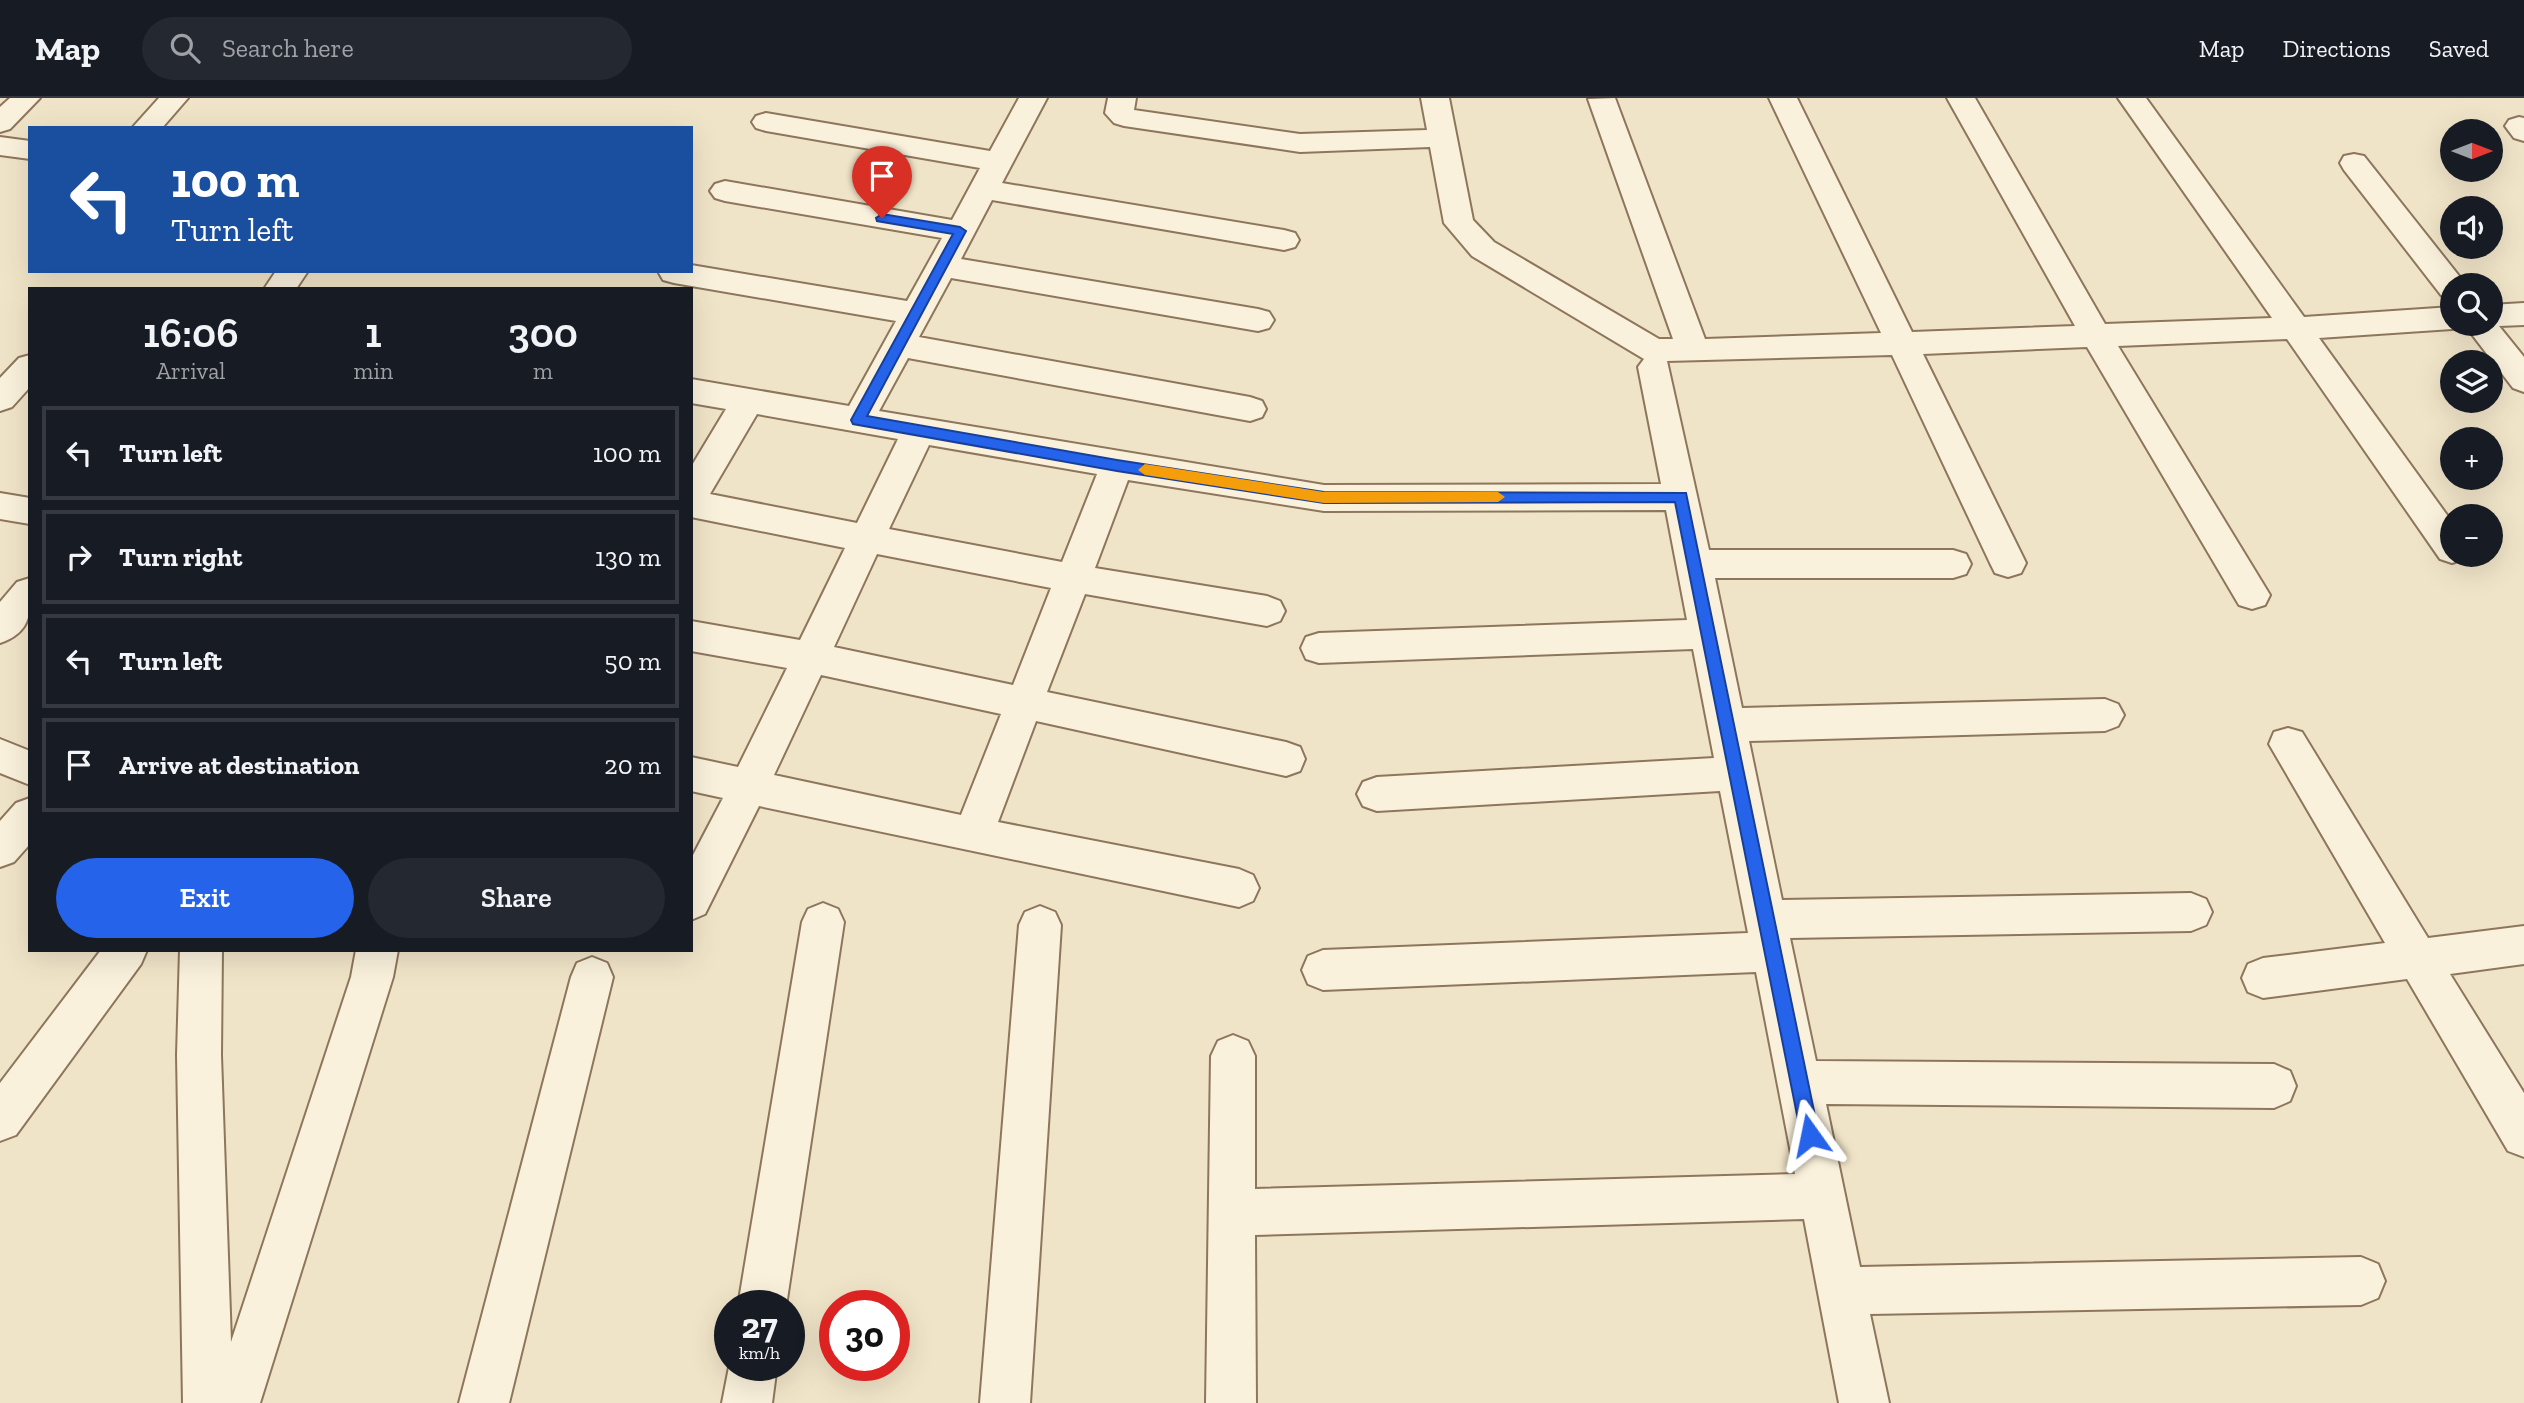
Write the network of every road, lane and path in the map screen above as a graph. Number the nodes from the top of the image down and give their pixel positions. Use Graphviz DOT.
graph roads {
  1 [pos="26,98"];
  2 [pos="174,98"];
  3 [pos="1033,98"];
  4 [pos="1122,98"];
  5 [pos="1435,98"];
  6 [pos="1783,98"];
  7 [pos="1961,98"];
  8 [pos="2133,98"];
  9 [pos="1602,99"];
  10 [pos="766,121"];
  11 [pos="0,123"];
  12 [pos="148,126"];
  13 [pos="1443,138"];
  14 [pos="0,146"];
  15 [pos="28,150"];
  16 [pos="998,162"];
  17 [pos="2354,163"];
  18 [pos="983,189"];
  19 [pos="725,191"];
  20 [pos="960,231"];
  21 [pos="1284,240"];
  22 [pos="942,266"];
  23 [pos="291,273"];
  24 [pos="674,273"];
  25 [pos="2440,273"];
  26 [pos="281,287"];
  27 [pos="916,313"];
  28 [pos="2524,314"];
  29 [pos="2503,315"];
  30 [pos="2440,319"];
  31 [pos="1258,320"];
  32 [pos="2297,328"];
  33 [pos="2095,334"];
  34 [pos="2489,336"];
  35 [pos="1900,342"];
  36 [pos="899,345"];
  37 [pos="1693,350"];
  38 [pos="1654,367"];
  39 [pos="28,368"];
  40 [pos="2524,380"];
  41 [pos="693,391"];
  42 [pos="0,399"];
  43 [pos="748,401"];
  44 [pos="1250,408"];
  45 [pos="858,420"];
  46 [pos="919,431"];
  47 [pos="1117,465"];
  48 [pos="693,493"];
  49 [pos="1681,496"];
  50 [pos="693,504"];
  51 [pos="0,506"];
  52 [pos="28,511"];
  53 [pos="2440,533"];
  54 [pos="867,538"];
  55 [pos="2008,563"];
  56 [pos="1694,564"];
  57 [pos="1953,565"];
  58 [pos="1072,578"];
  59 [pos="28,594"];
  60 [pos="2252,596"];
  61 [pos="1267,611"];
  62 [pos="0,628"];
  63 [pos="1708,634"];
  64 [pos="693,636"];
  65 [pos="1319,648"];
  66 [pos="809,657"];
  67 [pos="1024,702"];
  68 [pos="2105,715"];
  69 [pos="1727,725"];
  70 [pos="2288,744"];
  71 [pos="0,757"];
  72 [pos="1286,759"];
  73 [pos="28,767"];
  74 [pos="1737,773"];
  75 [pos="693,774"];
  76 [pos="750,786"];
  77 [pos="1377,794"];
  78 [pos="28,817"];
  79 [pos="973,835"];
  80 [pos="0,849"];
  81 [pos="1239,888"];
  82 [pos="693,897"];
  83 [pos="2191,912"];
  84 [pos="823,922"];
  85 [pos="1040,925"];
  86 [pos="1769,935"];
  87 [pos="2524,945"];
  88 [pos="125,952"];
  89 [pos="201,952"];
  90 [pos="377,952"];
  91 [pos="2420,960"];
  92 [pos="1323,970"];
  93 [pos="592,977"];
  94 [pos="2263,978"];
  95 [pos="1233,1056"];
  96 [pos="1799,1082"];
  97 [pos="2274,1086"];
  98 [pos="0,1119"];
  99 [pos="2524,1135"];
  100 [pos="1822,1196"];
  101 [pos="1232,1213"];
  102 [pos="2361,1281"];
  103 [pos="765,1290"];
  104 [pos="1841,1291"];
  105 [pos="750,1381"];
  106 [pos="208,1403"];
  107 [pos="235,1403"];
  108 [pos="484,1403"];
  109 [pos="747,1403"];
  110 [pos="1005,1403"];
  111 [pos="1231,1403"];
  112 [pos="1864,1403"];
  1 -- 11 [label="street"];
  2 -- 12 [label="street"];
  3 -- 16 [label="street"];
  4 -- 13 [label="street"];
  5 -- 13 [label="street"];
  6 -- 35 [label="street"];
  7 -- 33 [label="street"];
  8 -- 32 [label="street"];
  9 -- 37 [label="street"];
  10 -- 16 [label="street"];
  13 -- 37 [label="street"];
  14 -- 15 [label="street"];
  16 -- 18 [label="street"];
  17 -- 25 [label="street"];
  18 -- 20 [label="street"];
  18 -- 21 [label="street"];
  19 -- 20 [label="street"];
  20 -- 22 [label="street"];
  22 -- 27 [label="street"];
  22 -- 31 [label="street"];
  23 -- 26 [label="street"];
  24 -- 27 [label="street"];
  27 -- 36 [label="street"];
  28 -- 29 [label="street"];
  30 -- 32 [label="street"];
  32 -- 33 [label="street"];
  32 -- 53 [label="street"];
  33 -- 35 [label="street"];
  33 -- 60 [label="street"];
  34 -- 40 [label="street"];
  35 -- 37 [label="street"];
  35 -- 55 [label="street"];
  36 -- 44 [label="street"];
  36 -- 45 [label="street"];
  38 -- 49 [label="street"];
  39 -- 42 [label="street"];
  41 -- 43 [label="street"];
  43 -- 45 [label="street"];
  43 -- 48 [label="street"];
  45 -- 46 [label="street"];
  46 -- 47 [label="street"];
  46 -- 54 [label="street"];
  47 -- 49 [label="street"];
  47 -- 58 [label="street"];
  49 -- 56 [label="street"];
  50 -- 54 [label="street"];
  51 -- 52 [label="street"];
  54 -- 58 [label="street"];
  54 -- 66 [label="street"];
  56 -- 57 [label="street"];
  56 -- 63 [label="street"];
  58 -- 61 [label="street"];
  58 -- 67 [label="street"];
  59 -- 62 [label="street"];
  63 -- 65 [label="street"];
  63 -- 69 [label="street"];
  64 -- 66 [label="street"];
  66 -- 67 [label="street"];
  66 -- 76 [label="street"];
  67 -- 72 [label="street"];
  67 -- 79 [label="street"];
  68 -- 69 [label="street"];
  69 -- 74 [label="street"];
  70 -- 91 [label="street"];
  71 -- 73 [label="street"];
  74 -- 77 [label="street"];
  74 -- 86 [label="street"];
  75 -- 76 [label="street"];
  76 -- 79 [label="street"];
  76 -- 82 [label="street"];
  78 -- 80 [label="street"];
  79 -- 81 [label="street"];
  83 -- 86 [label="street"];
  84 -- 103 [label="street"];
  85 -- 110 [label="street"];
  86 -- 92 [label="street"];
  86 -- 96 [label="street"];
  87 -- 91 [label="street"];
  88 -- 98 [label="street"];
  89 -- 106 [label="street"];
  90 -- 107 [label="street"];
  91 -- 94 [label="street"];
  91 -- 99 [label="street"];
  93 -- 108 [label="street"];
  95 -- 101 [label="street"];
  96 -- 97 [label="street"];
  96 -- 100 [label="street"];
  100 -- 101 [label="street"];
  100 -- 104 [label="street"];
  101 -- 111 [label="street"];
  102 -- 104 [label="street"];
  104 -- 112 [label="street"];
  105 -- 109 [label="street"];
}
